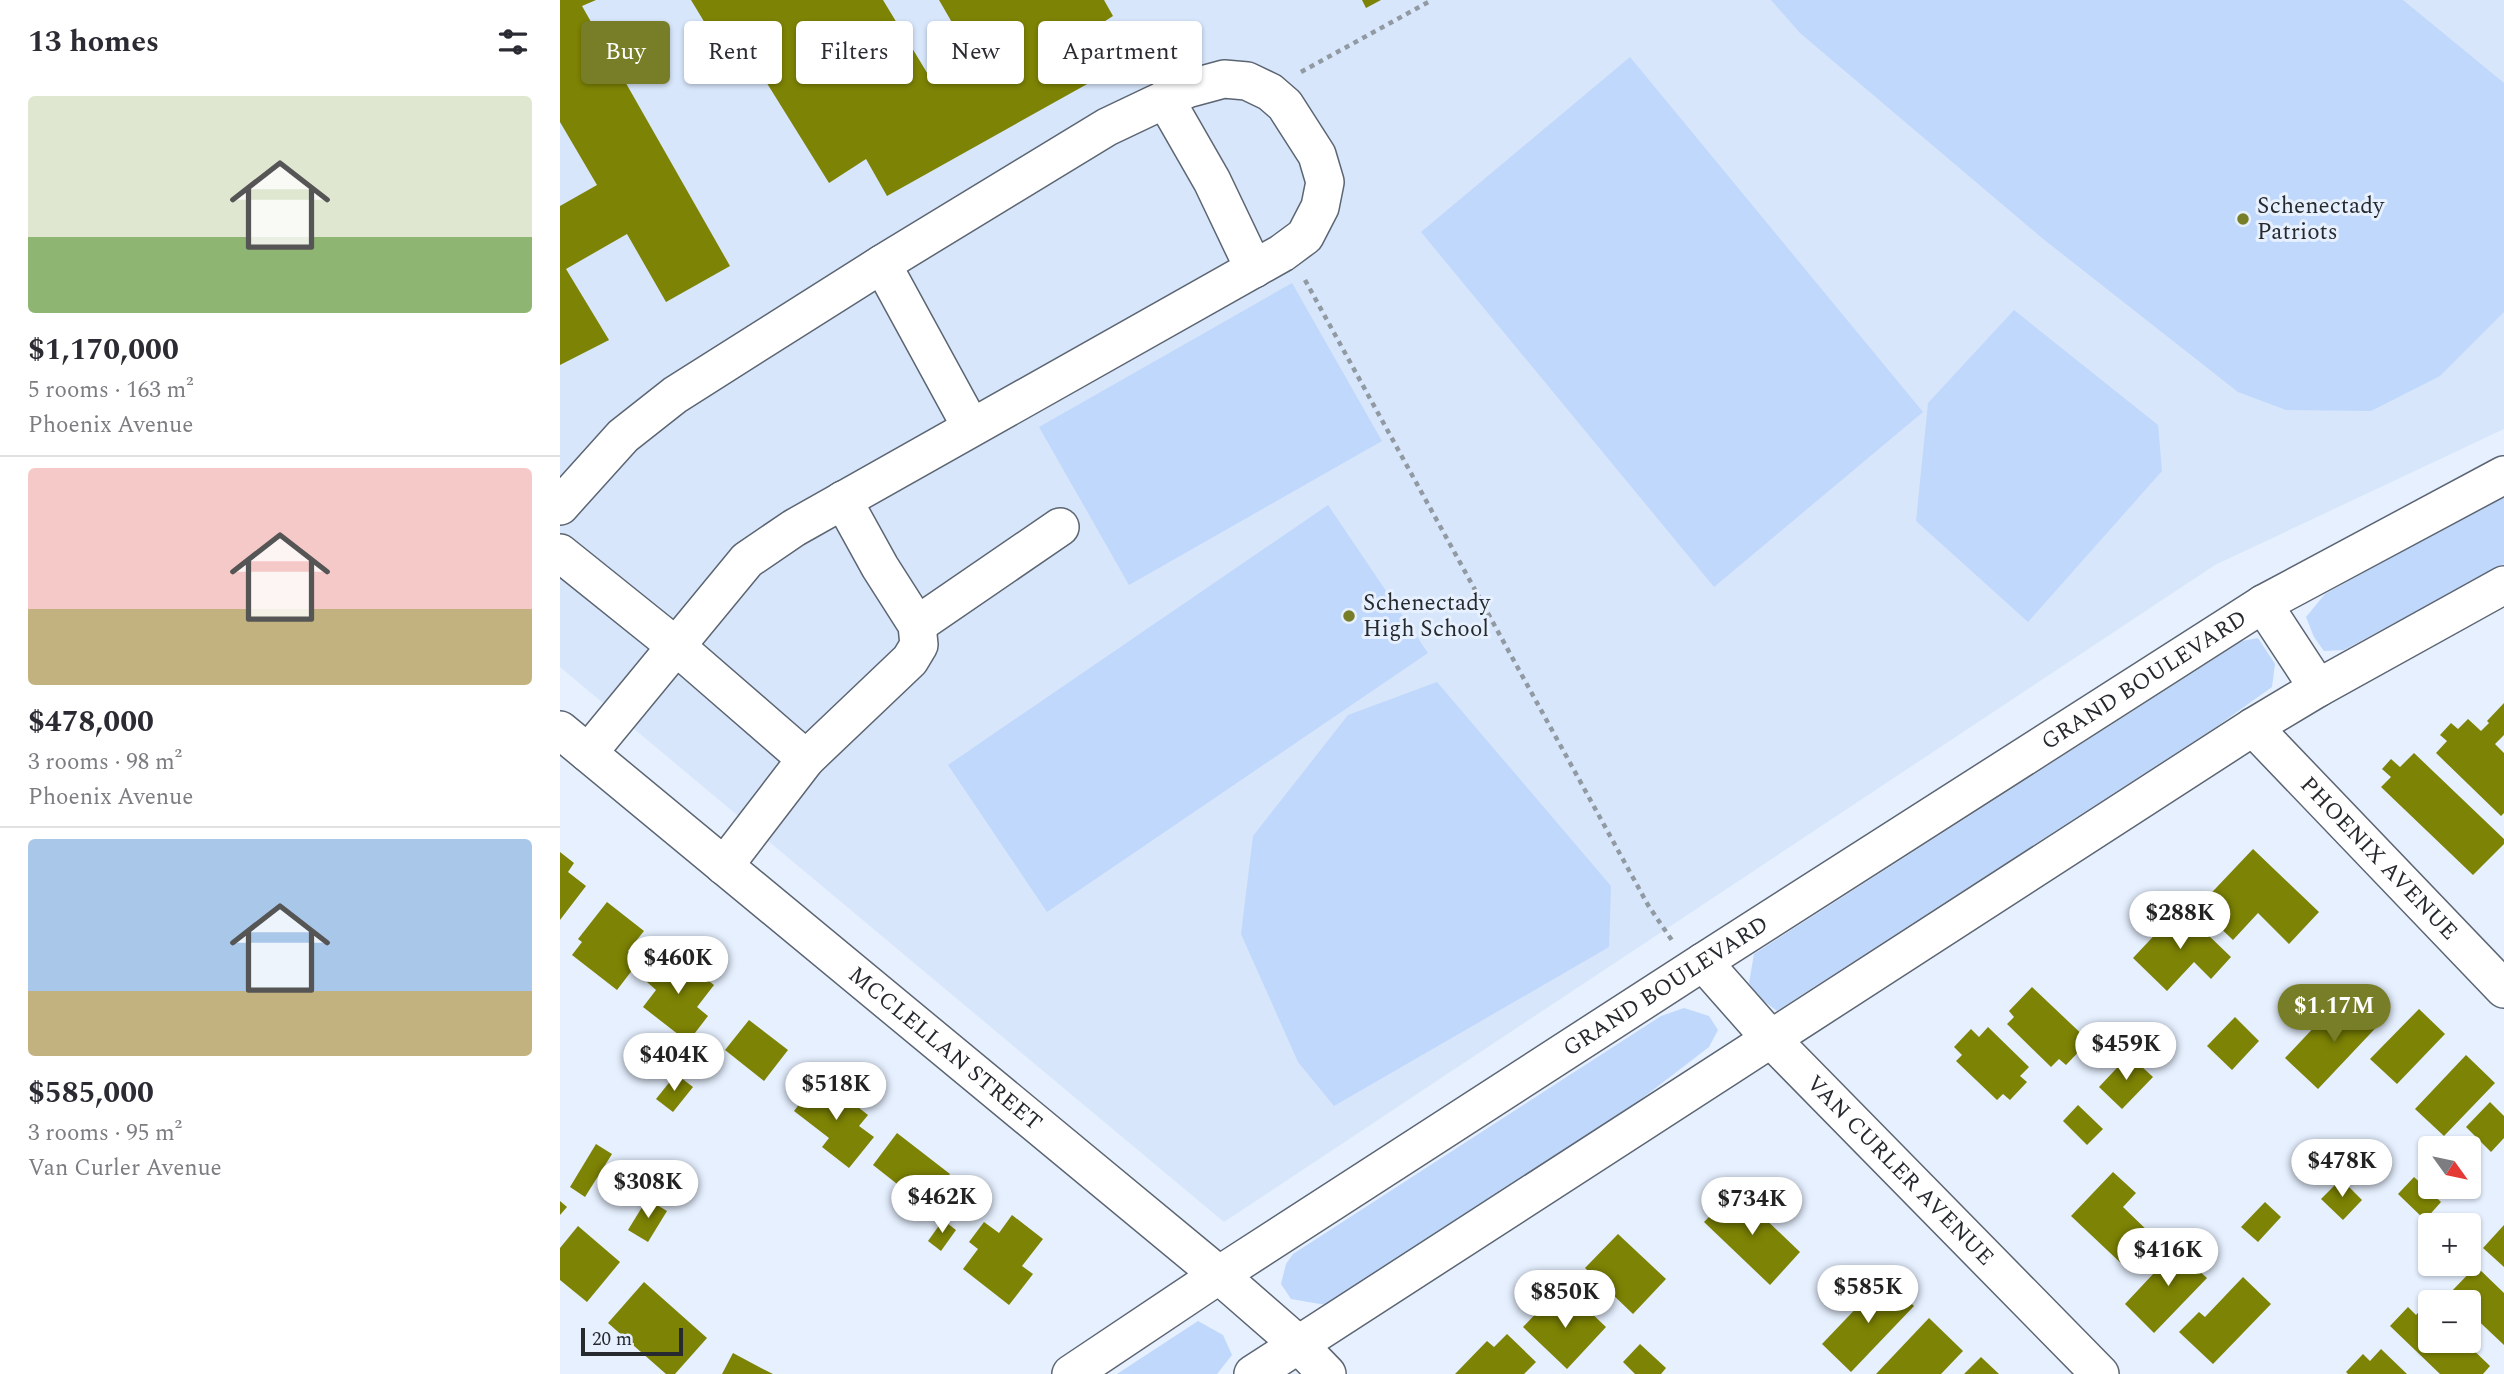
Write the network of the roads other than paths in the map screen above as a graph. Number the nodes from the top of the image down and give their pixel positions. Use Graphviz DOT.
graph roads {
  1 [pos="1165,99"];
  2 [pos="882,264"];
  3 [pos="1254,269"];
  4 [pos="971,427"];
  5 [pos="2504,475"];
  6 [pos="843,500"];
  7 [pos="560,506"];
  8 [pos="1060,527"];
  9 [pos="560,553"];
  10 [pos="2504,585"];
  11 [pos="2263,604"];
  12 [pos="917,625"];
  13 [pos="677,647"];
  14 [pos="2318,688"];
  15 [pos="2253,727"];
  16 [pos="560,730"];
  17 [pos="588,753"];
  18 [pos="806,759"];
  19 [pos="724,866"];
  20 [pos="1690,955"];
  21 [pos="2504,989"];
  22 [pos="1771,1039"];
  23 [pos="1219,1275"];
  24 [pos="1298,1344"];
  25 [pos="1072,1374"];
  26 [pos="1253,1374"];
  27 [pos="1327,1374"];
  28 [pos="2100,1374"];
  1 -- 2 [label="street"];
  1 -- 3 [label="street"];
  1 -- 3 [label="street"];
  2 -- 4 [label="street"];
  2 -- 7 [label="street"];
  3 -- 4 [label="street"];
  4 -- 6 [label="street"];
  5 -- 11 [label="street, GRAND BOULEVARD"];
  6 -- 12 [label="street"];
  6 -- 13 [label="street"];
  8 -- 12 [label="street"];
  9 -- 13 [label="street"];
  10 -- 14 [label="street"];
  11 -- 14 [label="street, GRAND BOULEVARD"];
  11 -- 20 [label="street, GRAND BOULEVARD"];
  12 -- 18 [label="street"];
  13 -- 17 [label="street"];
  13 -- 18 [label="street"];
  14 -- 15 [label="street"];
  15 -- 21 [label="street, PHOENIX AVENUE"];
  15 -- 22 [label="street"];
  16 -- 17 [label="street, MCCLELLAN STREET"];
  17 -- 19 [label="street, MCCLELLAN STREET"];
  18 -- 19 [label="street"];
  19 -- 23 [label="street, MCCLELLAN STREET"];
  20 -- 22 [label="street, VAN CURLER AVENUE"];
  20 -- 23 [label="street, GRAND BOULEVARD"];
  22 -- 24 [label="street"];
  22 -- 28 [label="street, VAN CURLER AVENUE"];
  23 -- 24 [label="street, MCCLELLAN STREET"];
  23 -- 25 [label="street, GRAND BOULEVARD"];
  24 -- 26 [label="street"];
  24 -- 27 [label="street, MCCLELLAN STREET"];
}
